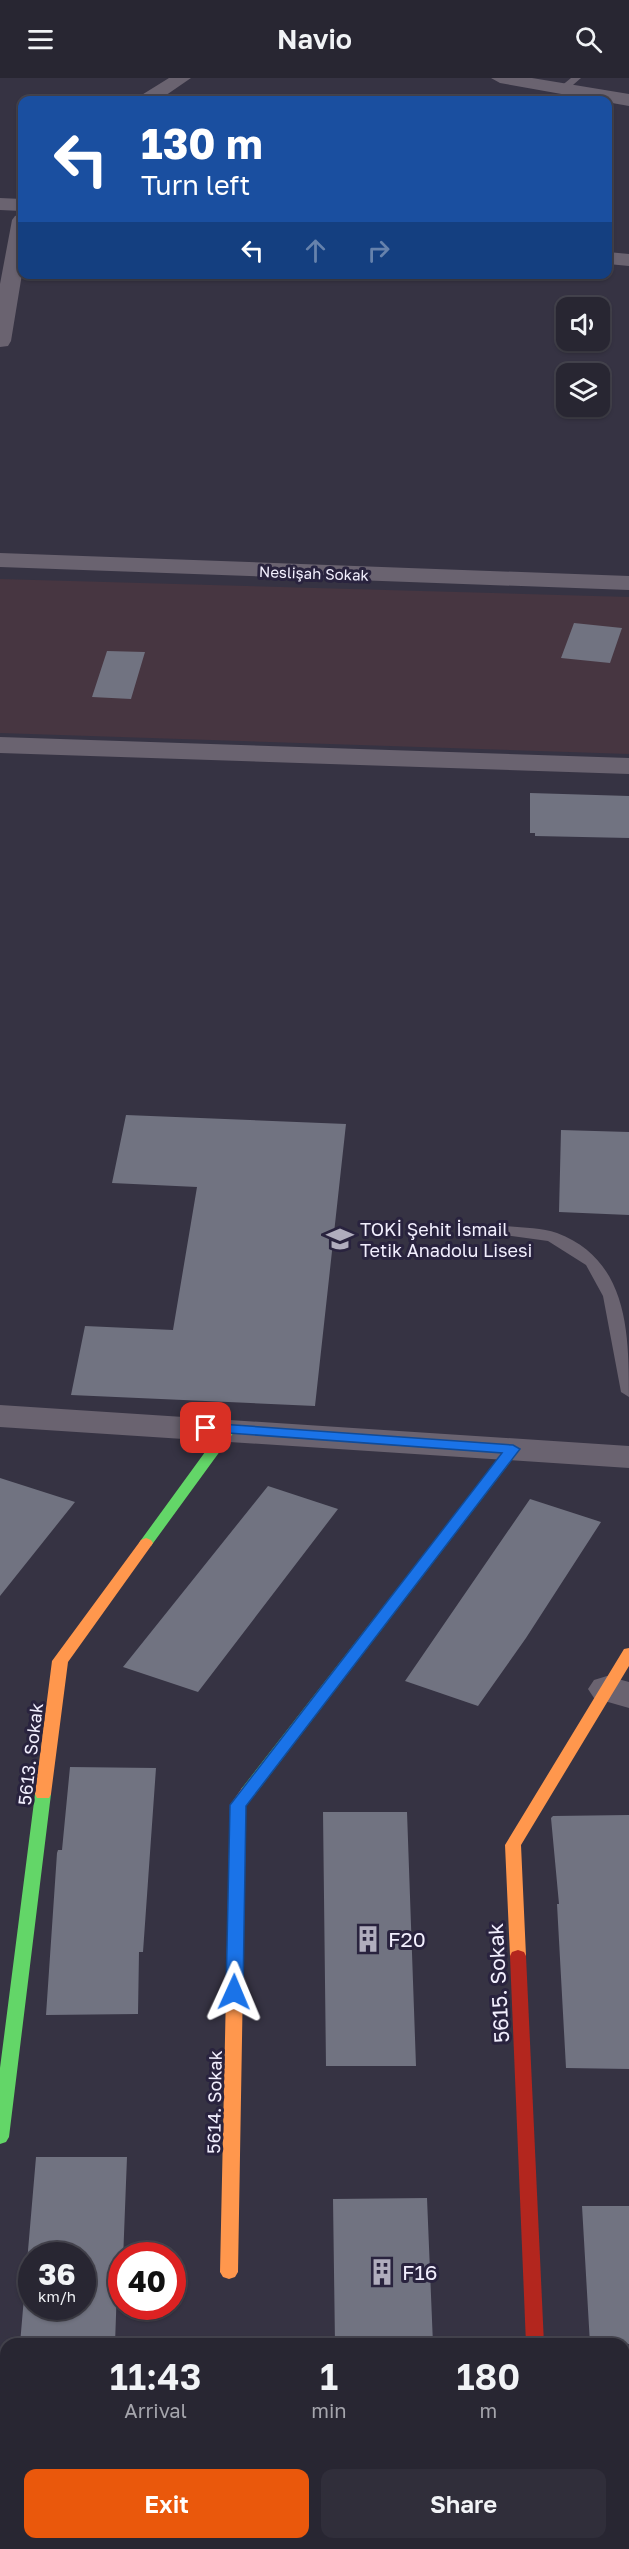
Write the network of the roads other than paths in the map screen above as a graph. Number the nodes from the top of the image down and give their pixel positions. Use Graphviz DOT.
graph roads {
  1 [pos="182,78"];
  2 [pos="500,78"];
  3 [pos="569,83"];
  4 [pos="153,96"];
  5 [pos="629,100"];
  6 [pos="0,204"];
  7 [pos="18,205"];
  8 [pos="18,242"];
  9 [pos="612,258"];
  10 [pos="629,260"];
  11 [pos="0,341"];
  12 [pos="0,560"];
  13 [pos="629,583"];
  14 [pos="0,744"];
  15 [pos="629,766"];
  16 [pos="497,1230"];
  17 [pos="629,1392"];
  18 [pos="0,1416"];
  19 [pos="229,1429"];
  20 [pos="513,1449"];
  21 [pos="629,1457"];
  22 [pos="629,1653"];
  23 [pos="618,1692"];
  24 [pos="0,2137"];
  25 [pos="229,2272"];
  26 [pos="535,2338"];
  1 -- 4 [label="street"];
  2 -- 3 [label="street"];
  3 -- 5 [label="street"];
  6 -- 7 [label="street"];
  8 -- 11 [label="street"];
  9 -- 10 [label="street"];
  12 -- 13 [label="street, Neslişah Sokak"];
  14 -- 15 [label="street"];
  16 -- 17 [label="lane"];
  18 -- 19 [label="street"];
  19 -- 20 [label="street"];
  19 -- 24 [label="street, 5613. Sokak"];
  20 -- 21 [label="street"];
  20 -- 25 [label="street, 5614. Sokak"];
  22 -- 23 [label="street, 5615. Sokak"];
  23 -- 26 [label="street, 5615. Sokak"];
}
